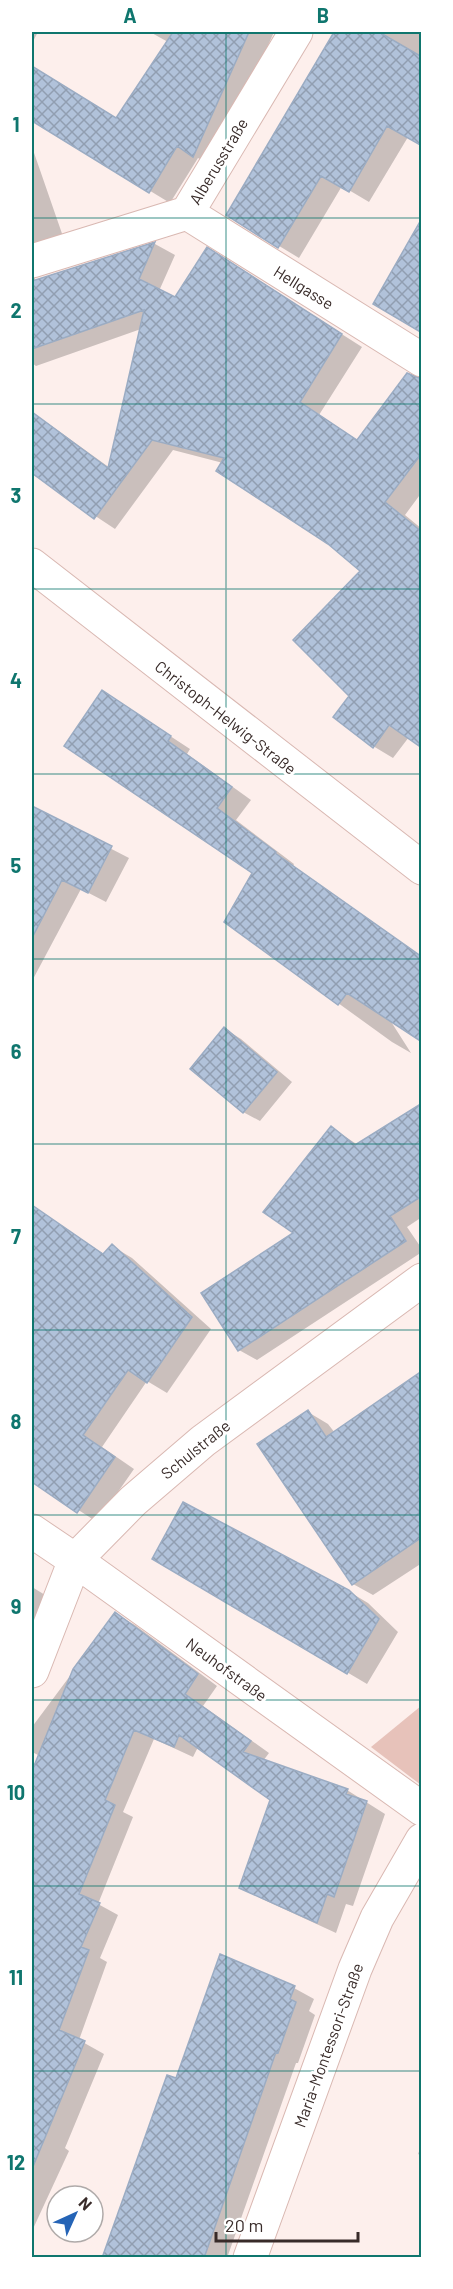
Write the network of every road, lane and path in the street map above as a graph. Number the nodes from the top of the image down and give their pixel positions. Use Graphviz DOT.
graph roads {
  1 [pos="296,32"];
  2 [pos="187,213"];
  3 [pos="32,261"];
  4 [pos="422,360"];
  5 [pos="32,565"];
  6 [pos="422,868"];
  7 [pos="422,1280"];
  8 [pos="32,1531"];
  9 [pos="75,1560"];
  10 [pos="32,1671"];
  11 [pos="422,1809"];
  12 [pos="422,1840"];
  13 [pos="250,2258"];
  1 -- 2 [label="street, Alberusstraße"];
  2 -- 3 [label="street, Alberusstraße"];
  2 -- 4 [label="street, Hellgasse"];
  5 -- 6 [label="street, Christoph-Helwig-Straße"];
  7 -- 9 [label="street, Schulstraße"];
  8 -- 9 [label="street, Neuhofstraße"];
  9 -- 10 [label="street, Schulstraße"];
  9 -- 11 [label="street, Neuhofstraße"];
  12 -- 13 [label="street, Maria-Montessori-Straße"];
}
